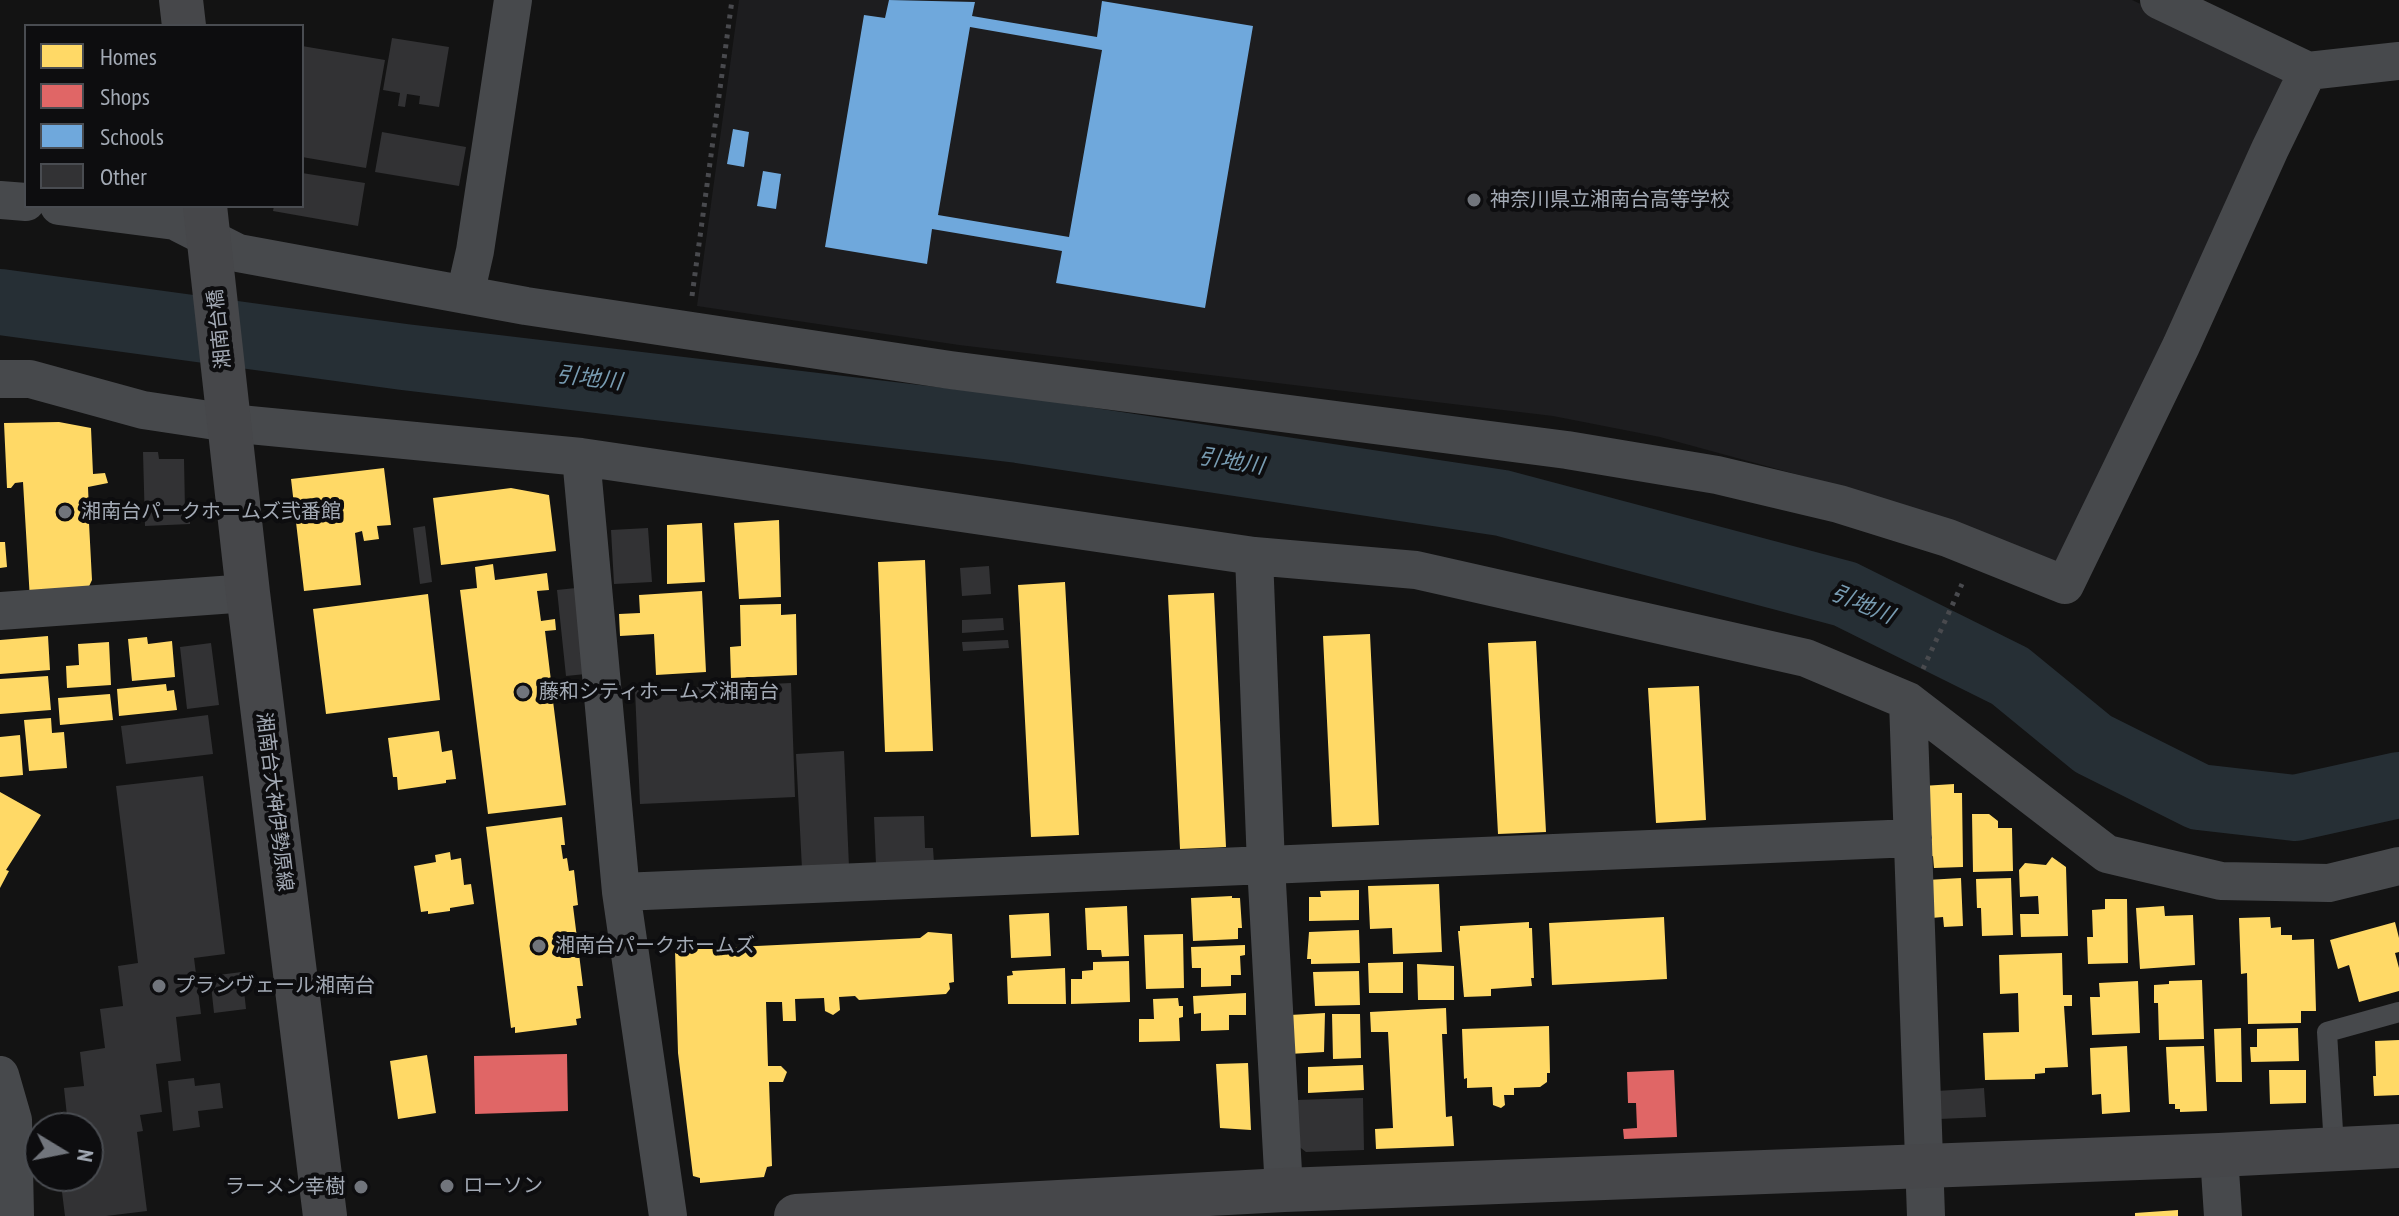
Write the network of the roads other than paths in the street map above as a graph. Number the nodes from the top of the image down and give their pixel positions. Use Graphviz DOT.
graph roads {
  1 [pos="181,0"];
  2 [pos="513,0"];
  3 [pos="2159,0"];
  4 [pos="184,24"];
  5 [pos="2399,61"];
  6 [pos="2308,71"];
  7 [pos="0,200"];
  8 [pos="24,202"];
  9 [pos="74,208"];
  10 [pos="209,238"];
  11 [pos="465,295"];
  12 [pos="0,379"];
  13 [pos="228,405"];
  14 [pos="581,457"];
  15 [pos="1254,556"];
  16 [pos="248,593"];
  17 [pos="0,611"];
  18 [pos="1916,685"];
  19 [pos="1913,838"];
  20 [pos="1266,865"];
  21 [pos="2399,866"];
  22 [pos="621,892"];
  23 [pos="2399,1012"];
  24 [pos="0,1075"];
  25 [pos="2399,1146"];
  26 [pos="2334,1147"];
  27 [pos="2219,1155"];
  28 [pos="1925,1167"];
  29 [pos="1284,1190"];
  30 [pos="15,1216"];
  31 [pos="325,1216"];
  32 [pos="668,1216"];
  33 [pos="796,1216"];
  34 [pos="1926,1216"];
  35 [pos="2223,1216"];
  1 -- 4 [label="street"];
  2 -- 11 [label="street"];
  3 -- 6 [label="street"];
  5 -- 6 [label="street"];
  6 -- 11 [label="street"];
  7 -- 8 [label="street"];
  9 -- 10 [label="street"];
  10 -- 11 [label="street"];
  10 -- 13 [label="street, 湘南台橋"];
  12 -- 13 [label="street"];
  13 -- 14 [label="street"];
  13 -- 16 [label="street, 湘南台大神伊勢原線"];
  14 -- 15 [label="street"];
  14 -- 22 [label="street"];
  15 -- 18 [label="street"];
  15 -- 20 [label="street"];
  16 -- 17 [label="street"];
  16 -- 31 [label="street, 湘南台大神伊勢原線"];
  18 -- 19 [label="street"];
  18 -- 21 [label="street"];
  19 -- 20 [label="street"];
  19 -- 28 [label="street"];
  20 -- 22 [label="street"];
  20 -- 29 [label="street"];
  22 -- 32 [label="street"];
  23 -- 26 [label="lane"];
  24 -- 30 [label="street"];
  25 -- 26 [label="street"];
  26 -- 27 [label="street"];
  27 -- 28 [label="street"];
  27 -- 35 [label="street"];
  28 -- 29 [label="street"];
  28 -- 34 [label="street"];
  29 -- 33 [label="street"];
}
